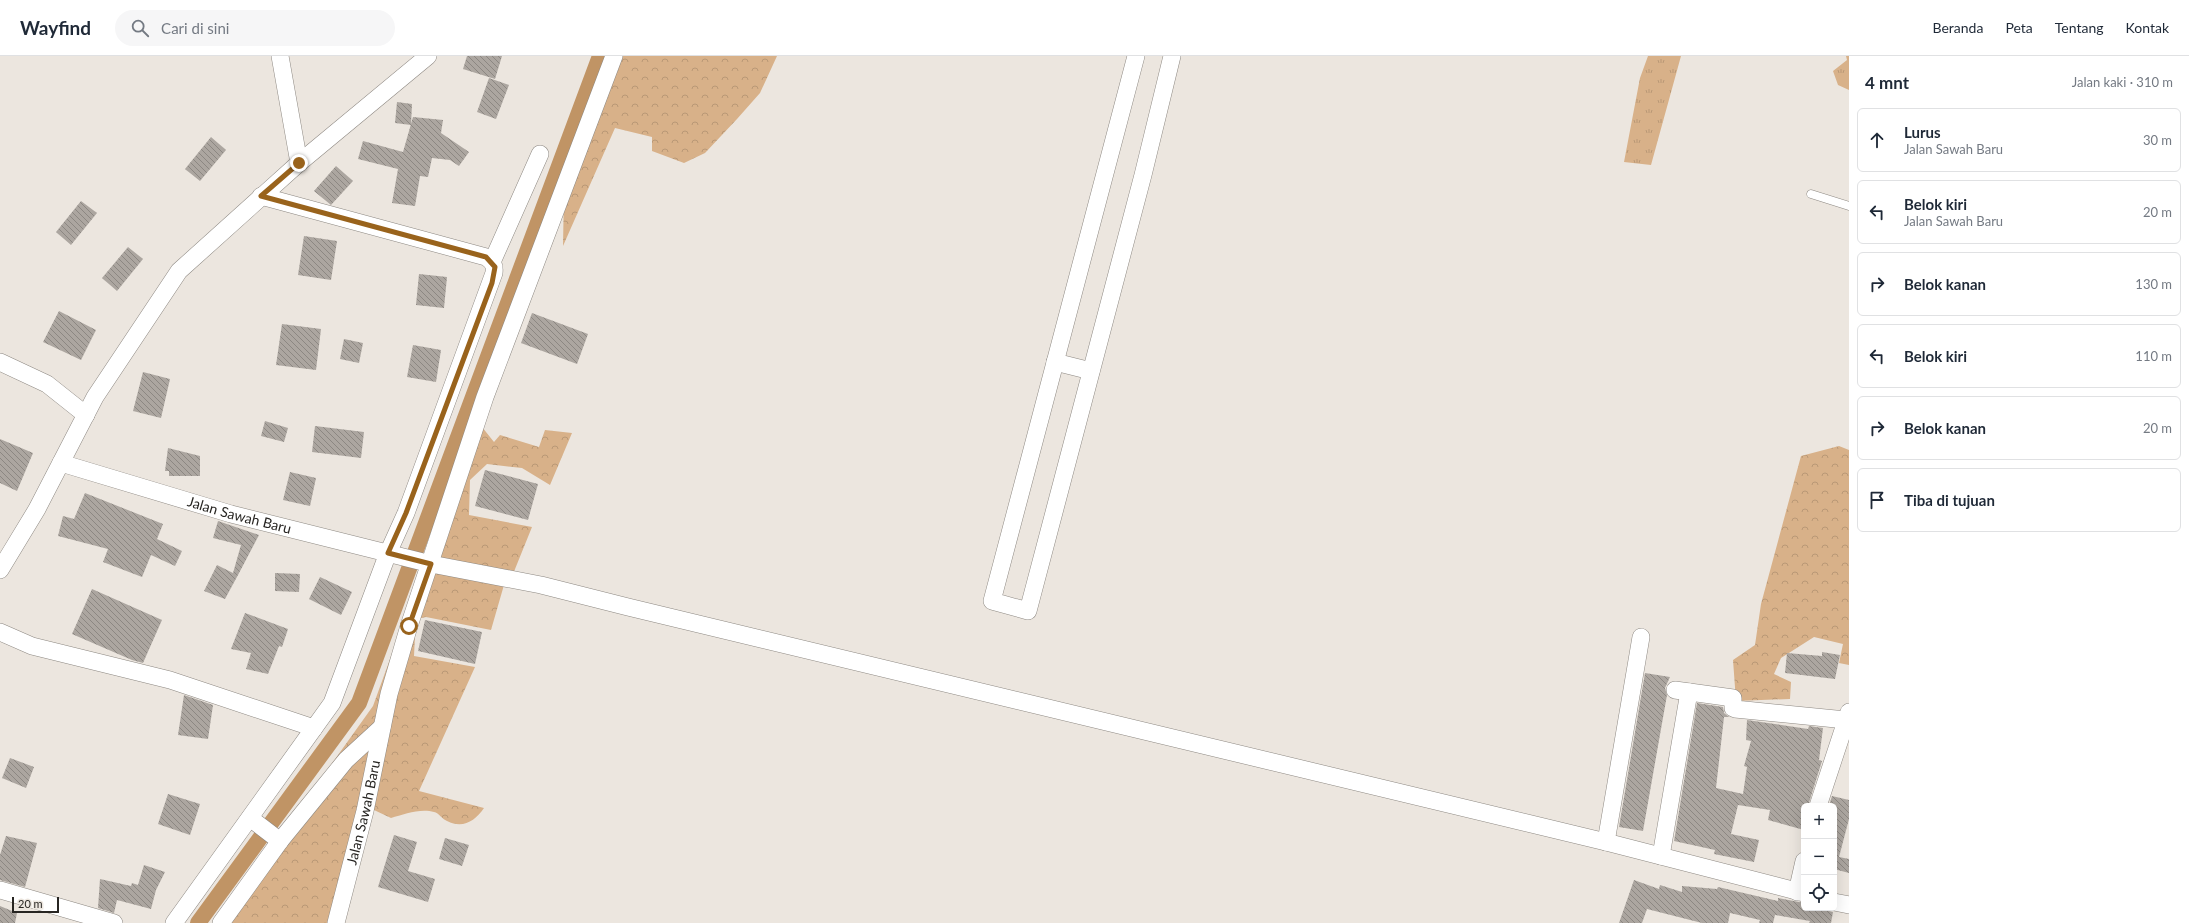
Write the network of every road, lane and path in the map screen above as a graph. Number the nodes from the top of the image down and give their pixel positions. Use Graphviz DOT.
graph roads {
  1 [pos="280,56"];
  2 [pos="428,56"];
  3 [pos="614,56"];
  4 [pos="1136,56"];
  5 [pos="1172,56"];
  6 [pos="540,154"];
  7 [pos="299,163"];
  8 [pos="1811,194"];
  9 [pos="261,196"];
  10 [pos="1849,206"];
  11 [pos="492,262"];
  12 [pos="0,362"];
  13 [pos="1055,362"];
  14 [pos="1091,371"];
  15 [pos="86,415"];
  16 [pos="61,463"];
  17 [pos="392,554"];
  18 [pos="426,563"];
  19 [pos="0,570"];
  20 [pos="0,632"];
  21 [pos="1640,637"];
  22 [pos="1848,716"];
  23 [pos="382,727"];
  24 [pos="314,728"];
  25 [pos="1819,803"];
  26 [pos="253,820"];
  27 [pos="276,839"];
  28 [pos="1606,842"];
  29 [pos="1661,856"];
  30 [pos="0,890"];
  31 [pos="1801,892"];
  32 [pos="1837,903"];
  33 [pos="1849,905"];
  34 [pos="114,923"];
  35 [pos="174,923"];
  36 [pos="221,923"];
  37 [pos="336,923"];
  1 -- 7 [label="street"];
  2 -- 7 [label="street"];
  3 -- 18 [label="street"];
  4 -- 13 [label="street"];
  5 -- 14 [label="street"];
  6 -- 11 [label="street"];
  7 -- 9 [label="street"];
  8 -- 10 [label="lane"];
  9 -- 11 [label="street"];
  9 -- 15 [label="street"];
  11 -- 17 [label="street"];
  12 -- 15 [label="street"];
  13 -- 14 [label="street"];
  13 -- 14 [label="street"];
  15 -- 16 [label="street"];
  16 -- 17 [label="street, Jalan Sawah Baru"];
  16 -- 19 [label="street"];
  17 -- 18 [label="street, Jalan Sawah Baru"];
  17 -- 24 [label="street"];
  18 -- 23 [label="street, Jalan Sawah Baru"];
  18 -- 28 [label="street"];
  20 -- 24 [label="street"];
  21 -- 28 [label="street"];
  22 -- 25 [label="street"];
  22 -- 29 [label="street"];
  23 -- 27 [label="street"];
  23 -- 37 [label="street, Jalan Sawah Baru"];
  24 -- 26 [label="street"];
  26 -- 27 [label="street"];
  26 -- 35 [label="street"];
  27 -- 36 [label="street"];
  28 -- 29 [label="street"];
  29 -- 31 [label="street"];
  30 -- 34 [label="street"];
  32 -- 33 [label="street"];
}
